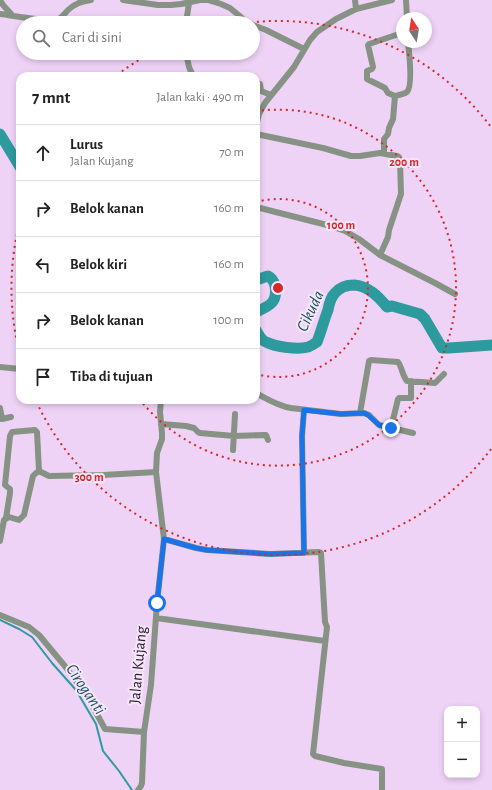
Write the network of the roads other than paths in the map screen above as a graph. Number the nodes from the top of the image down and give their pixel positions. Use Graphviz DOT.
graph roads {
  1 [pos="0,0"];
  2 [pos="91,0"];
  3 [pos="123,0"];
  4 [pos="355,0"];
  5 [pos="392,0"];
  6 [pos="406,0"];
  7 [pos="185,2"];
  8 [pos="356,9"];
  9 [pos="407,12"];
  10 [pos="0,14"];
  11 [pos="12,15"];
  12 [pos="19,16"];
  13 [pos="63,16"];
  14 [pos="186,16"];
  15 [pos="240,16"];
  16 [pos="260,28"];
  17 [pos="396,35"];
  18 [pos="408,48"];
  19 [pos="304,50"];
  20 [pos="188,60"];
  21 [pos="191,72"];
  22 [pos="260,84"];
  23 [pos="271,95"];
  24 [pos="395,96"];
  25 [pos="260,112"];
  26 [pos="260,135"];
  27 [pos="384,154"];
  28 [pos="260,208"];
  29 [pos="380,255"];
  30 [pos="455,294"];
  31 [pos="0,367"];
  32 [pos="16,368"];
  33 [pos="444,374"];
  34 [pos="411,381"];
  35 [pos="260,395"];
  36 [pos="161,404"];
  37 [pos="0,408"];
  38 [pos="304,410"];
  39 [pos="360,413"];
  40 [pos="235,414"];
  41 [pos="11,418"];
  42 [pos="161,424"];
  43 [pos="391,428"];
  44 [pos="413,433"];
  45 [pos="234,436"];
  46 [pos="268,440"];
  47 [pos="234,450"];
  48 [pos="39,471"];
  49 [pos="156,472"];
  50 [pos="6,518"];
  51 [pos="164,539"];
  52 [pos="0,541"];
  53 [pos="304,553"];
  54 [pos="0,615"];
  55 [pos="156,618"];
  56 [pos="325,641"];
  57 [pos="144,732"];
  58 [pos="139,790"];
  59 [pos="382,790"];
  1 -- 11 [label="street"];
  2 -- 13 [label="street"];
  3 -- 7 [label="street"];
  4 -- 8 [label="street"];
  5 -- 8 [label="street"];
  6 -- 9 [label="street"];
  7 -- 14 [label="street"];
  7 -- 15 [label="street"];
  8 -- 19 [label="street"];
  10 -- 11 [label="street"];
  11 -- 12 [label="street"];
  16 -- 19 [label="street"];
  17 -- 24 [label="street"];
  18 -- 24 [label="street"];
  19 -- 23 [label="street"];
  20 -- 21 [label="street"];
  22 -- 23 [label="street"];
  23 -- 25 [label="street"];
  24 -- 27 [label="street"];
  26 -- 27 [label="street"];
  27 -- 29 [label="street"];
  28 -- 29 [label="street"];
  29 -- 30 [label="street"];
  31 -- 32 [label="street"];
  33 -- 34 [label="street"];
  34 -- 39 [label="street"];
  34 -- 43 [label="street"];
  35 -- 38 [label="street"];
  36 -- 42 [label="street, Jalan Kujang"];
  37 -- 41 [label="street"];
  38 -- 39 [label="street"];
  38 -- 53 [label="street"];
  39 -- 43 [label="street"];
  40 -- 45 [label="street"];
  42 -- 45 [label="street"];
  42 -- 49 [label="street, Jalan Kujang"];
  43 -- 44 [label="street"];
  45 -- 46 [label="street"];
  45 -- 47 [label="street"];
  48 -- 49 [label="street"];
  48 -- 50 [label="street"];
  48 -- 50 [label="street"];
  49 -- 51 [label="street, Jalan Kujang"];
  50 -- 52 [label="street"];
  51 -- 53 [label="street"];
  51 -- 55 [label="street, Jalan Kujang"];
  53 -- 56 [label="street"];
  54 -- 57 [label="street"];
  55 -- 56 [label="street"];
  55 -- 57 [label="street, Jalan Kujang"];
  56 -- 59 [label="street"];
  57 -- 58 [label="street, Jalan Kujang"];
}
